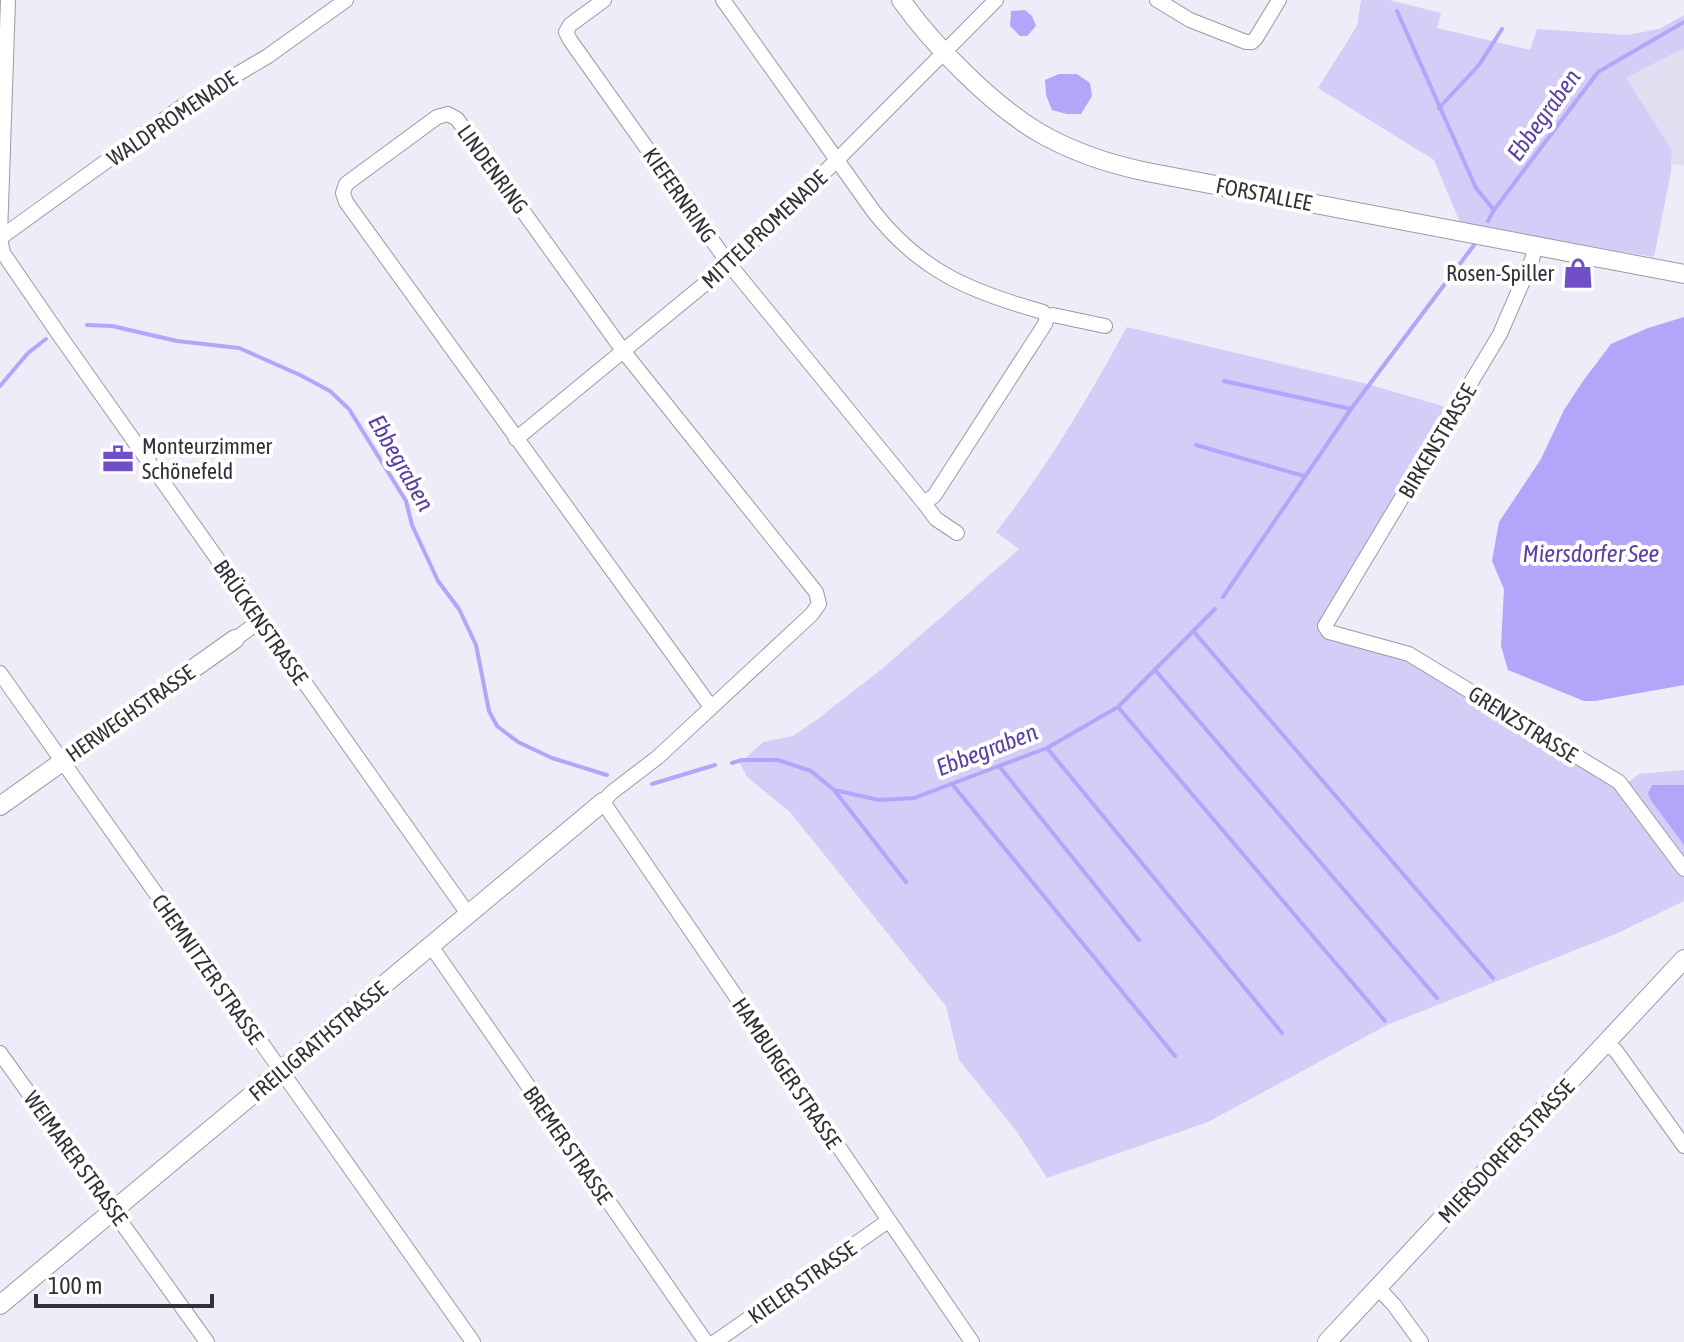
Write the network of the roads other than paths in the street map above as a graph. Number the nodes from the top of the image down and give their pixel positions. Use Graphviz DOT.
graph roads {
  1 [pos="8,0"];
  2 [pos="346,0"];
  3 [pos="604,0"];
  4 [pos="723,0"];
  5 [pos="901,0"];
  6 [pos="996,0"];
  7 [pos="1157,0"];
  8 [pos="1279,0"];
  9 [pos="945,53"];
  10 [pos="837,160"];
  11 [pos="0,237"];
  12 [pos="1535,245"];
  13 [pos="729,264"];
  14 [pos="1684,274"];
  15 [pos="1047,317"];
  16 [pos="1105,326"];
  17 [pos="624,352"];
  18 [pos="516,439"];
  19 [pos="924,503"];
  20 [pos="957,533"];
  21 [pos="260,621"];
  22 [pos="1326,630"];
  23 [pos="235,639"];
  24 [pos="0,673"];
  25 [pos="711,707"];
  26 [pos="62,761"];
  27 [pos="635,776"];
  28 [pos="603,802"];
  29 [pos="0,806"];
  30 [pos="1684,869"];
  31 [pos="468,914"];
  32 [pos="431,946"];
  33 [pos="1684,959"];
  34 [pos="1606,1043"];
  35 [pos="0,1053"];
  36 [pos="280,1072"];
  37 [pos="1684,1146"];
  38 [pos="114,1210"];
  39 [pos="888,1221"];
  40 [pos="1378,1288"];
  41 [pos="0,1305"];
  42 [pos="207,1342"];
  43 [pos="473,1342"];
  44 [pos="706,1342"];
  45 [pos="715,1342"];
  46 [pos="972,1342"];
  47 [pos="1327,1342"];
  48 [pos="1421,1342"];
  1 -- 11 [label="street"];
  2 -- 11 [label="street, WALDPROMENADE"];
  3 -- 13 [label="street, KIEFERNRING"];
  4 -- 10 [label="street"];
  5 -- 9 [label="street, FORSTALLEE"];
  6 -- 9 [label="street, MITTELPROMENADE"];
  7 -- 8 [label="street"];
  9 -- 10 [label="street, MITTELPROMENADE"];
  9 -- 12 [label="street, FORSTALLEE"];
  10 -- 13 [label="street, MITTELPROMENADE"];
  10 -- 15 [label="street"];
  11 -- 21 [label="street, BRÜCKENSTRASSE"];
  12 -- 14 [label="street, FORSTALLEE"];
  12 -- 22 [label="street, BIRKENSTRASSE"];
  13 -- 17 [label="street, MITTELPROMENADE"];
  13 -- 19 [label="street, KIEFERNRING"];
  15 -- 16 [label="street"];
  15 -- 19 [label="street"];
  17 -- 18 [label="street, MITTELPROMENADE"];
  17 -- 18 [label="street, LINDENRING"];
  17 -- 25 [label="street, LINDENRING"];
  18 -- 25 [label="street, LINDENRING"];
  19 -- 20 [label="street, KIEFERNRING"];
  21 -- 23 [label="street, HERWEGHSTRASSE"];
  21 -- 31 [label="street, BRÜCKENSTRASSE"];
  22 -- 30 [label="street, GRENZSTRASSE"];
  23 -- 26 [label="street, HERWEGHSTRASSE"];
  24 -- 26 [label="street, CHEMNITZER STRASSE"];
  25 -- 27 [label="street, LINDENRING"];
  26 -- 29 [label="street, HERWEGHSTRASSE"];
  26 -- 36 [label="street, CHEMNITZER STRASSE"];
  27 -- 28 [label="street, FREILIGRATHSTRASSE"];
  28 -- 31 [label="street, FREILIGRATHSTRASSE"];
  28 -- 39 [label="street, HAMBURGER STRASSE"];
  31 -- 32 [label="street, FREILIGRATHSTRASSE"];
  32 -- 36 [label="street, FREILIGRATHSTRASSE"];
  32 -- 44 [label="street, BREMER STRASSE"];
  33 -- 34 [label="street, MIERSDORFER STRASSE"];
  34 -- 37 [label="street"];
  34 -- 40 [label="street, MIERSDORFER STRASSE"];
  35 -- 38 [label="street, WEIMARER STRASSE"];
  36 -- 38 [label="street, FREILIGRATHSTRASSE"];
  36 -- 43 [label="street, CHEMNITZER STRASSE"];
  38 -- 41 [label="street, FREILIGRATHSTRASSE"];
  38 -- 42 [label="street, WEIMARER STRASSE"];
  39 -- 45 [label="street, KIELER STRASSE"];
  39 -- 46 [label="street, HAMBURGER STRASSE"];
  40 -- 47 [label="street, MIERSDORFER STRASSE"];
  40 -- 48 [label="street"];
}
